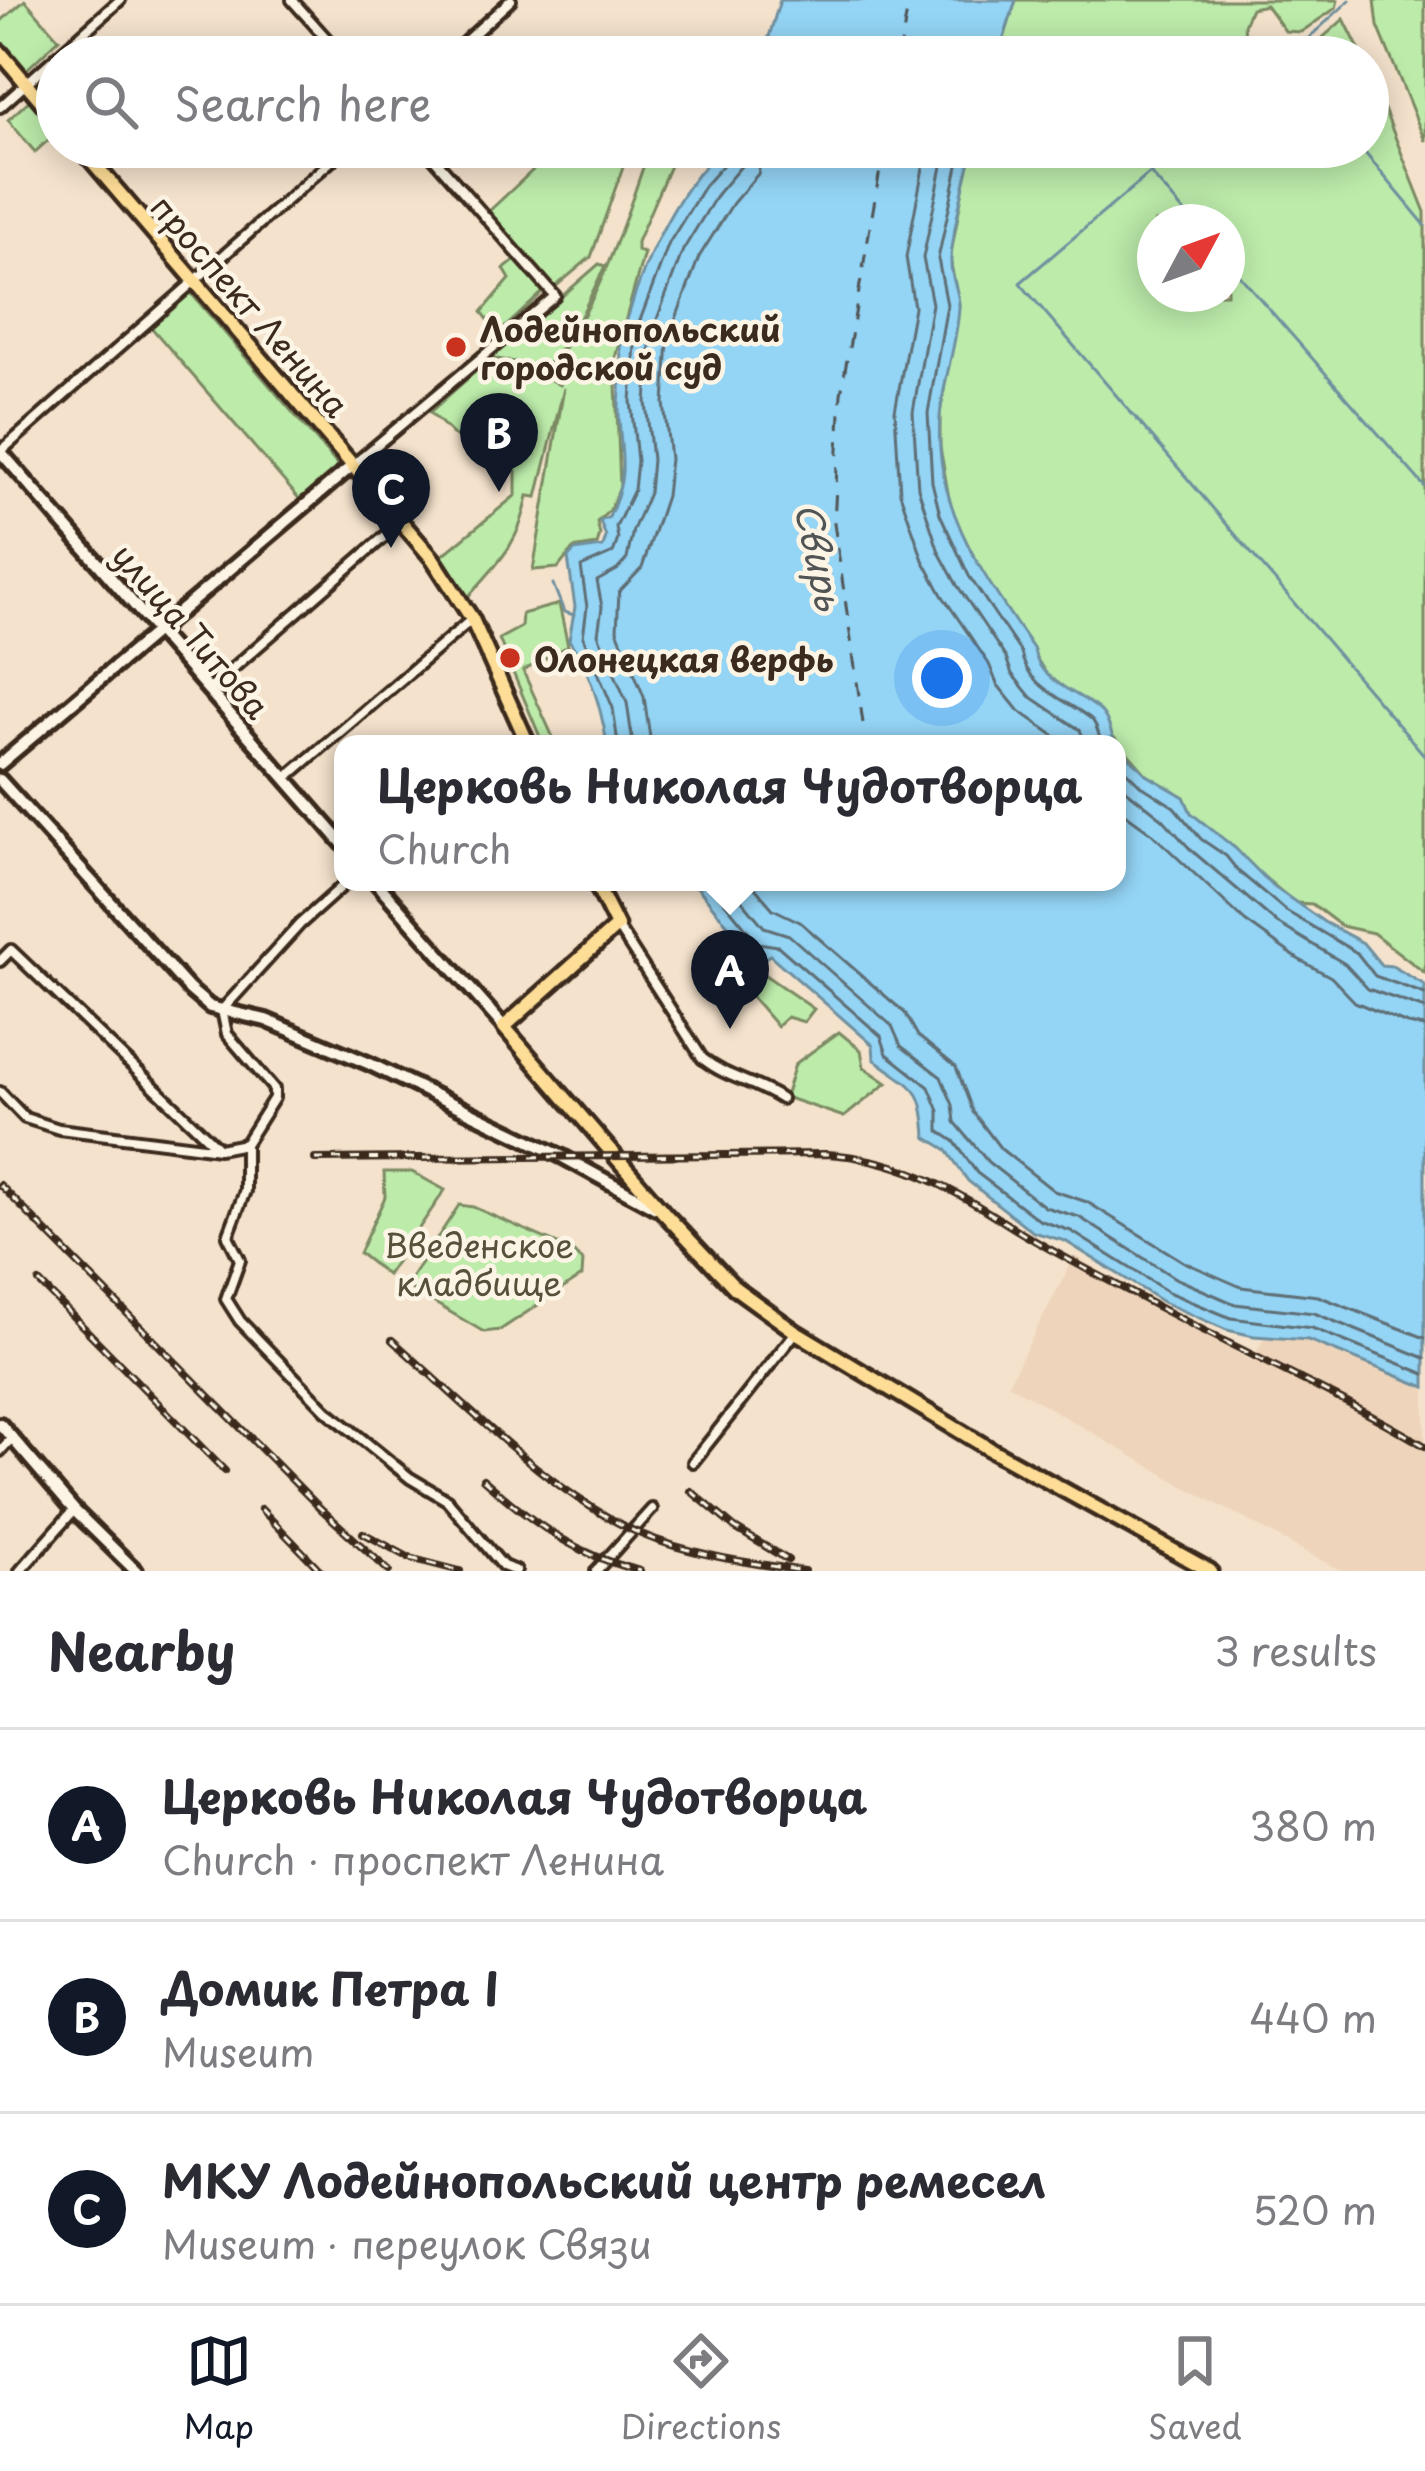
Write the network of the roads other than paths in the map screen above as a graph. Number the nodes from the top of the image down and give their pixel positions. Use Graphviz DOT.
graph roads {
  1 [pos="120,0"];
  2 [pos="292,0"];
  3 [pos="511,0"];
  4 [pos="79,36"];
  5 [pos="324,36"];
  6 [pos="471,36"];
  7 [pos="0,52"];
  8 [pos="36,74"];
  9 [pos="26,83"];
  10 [pos="36,95"];
  11 [pos="0,107"];
  12 [pos="98,168"];
  13 [pos="322,168"];
  14 [pos="442,168"];
  15 [pos="195,281"];
  16 [pos="0,452"];
  17 [pos="353,465"];
  18 [pos="401,522"];
  19 [pos="472,620"];
  20 [pos="157,632"];
  21 [pos="209,689"];
  22 [pos="337,735"];
  23 [pos="523,735"];
  24 [pos="334,737"];
  25 [pos="0,764"];
  26 [pos="286,778"];
  27 [pos="0,780"];
  28 [pos="334,834"];
  29 [pos="336,891"];
  30 [pos="384,891"];
  31 [pos="600,891"];
  32 [pos="617,926"];
  33 [pos="0,961"];
  34 [pos="222,1010"];
  35 [pos="504,1027"];
  36 [pos="0,1092"];
  37 [pos="781,1099"];
  38 [pos="245,1144"];
  39 [pos="219,1149"];
  40 [pos="665,1214"];
  41 [pos="796,1332"];
  42 [pos="0,1424"];
  43 [pos="10,1441"];
  44 [pos="0,1451"];
  45 [pos="693,1462"];
  46 [pos="652,1508"];
  47 [pos="74,1510"];
  48 [pos="20,1571"];
  49 [pos="136,1571"];
  50 [pos="516,1571"];
  51 [pos="596,1571"];
  52 [pos="1210,1571"];
  1 -- 4 [label="street"];
  2 -- 5 [label="street"];
  3 -- 6 [label="street"];
  7 -- 9 [label="main road"];
  8 -- 9 [label="street"];
  9 -- 10 [label="main road"];
  9 -- 11 [label="street"];
  12 -- 15 [label="main road, проспект Ленина"];
  13 -- 15 [label="street"];
  14 -- 17 [label="street"];
  15 -- 16 [label="street"];
  15 -- 17 [label="main road, проспект Ленина"];
  16 -- 20 [label="street, улица Титова"];
  17 -- 18 [label="main road, проспект Ленина"];
  17 -- 20 [label="street"];
  18 -- 19 [label="main road, проспект Ленина"];
  18 -- 21 [label="street"];
  19 -- 22 [label="street"];
  19 -- 23 [label="main road, проспект Ленина"];
  20 -- 21 [label="street, улица Титова"];
  20 -- 25 [label="street"];
  21 -- 26 [label="street, улица Титова"];
  24 -- 26 [label="street"];
  26 -- 28 [label="street, улица Титова"];
  27 -- 34 [label="street"];
  29 -- 34 [label="street"];
  30 -- 35 [label="street"];
  31 -- 32 [label="main road"];
  32 -- 35 [label="main road"];
  32 -- 37 [label="street"];
  33 -- 39 [label="street"];
  34 -- 38 [label="street"];
  34 -- 40 [label="street"];
  35 -- 40 [label="main road"];
  36 -- 39 [label="street"];
  38 -- 39 [label="street"];
  38 -- 50 [label="street"];
  40 -- 41 [label="main road"];
  41 -- 45 [label="street"];
  41 -- 52 [label="main road"];
  42 -- 43 [label="street"];
  43 -- 44 [label="street"];
  43 -- 47 [label="street"];
  46 -- 51 [label="street"];
  47 -- 48 [label="street"];
  47 -- 49 [label="street"];
}
